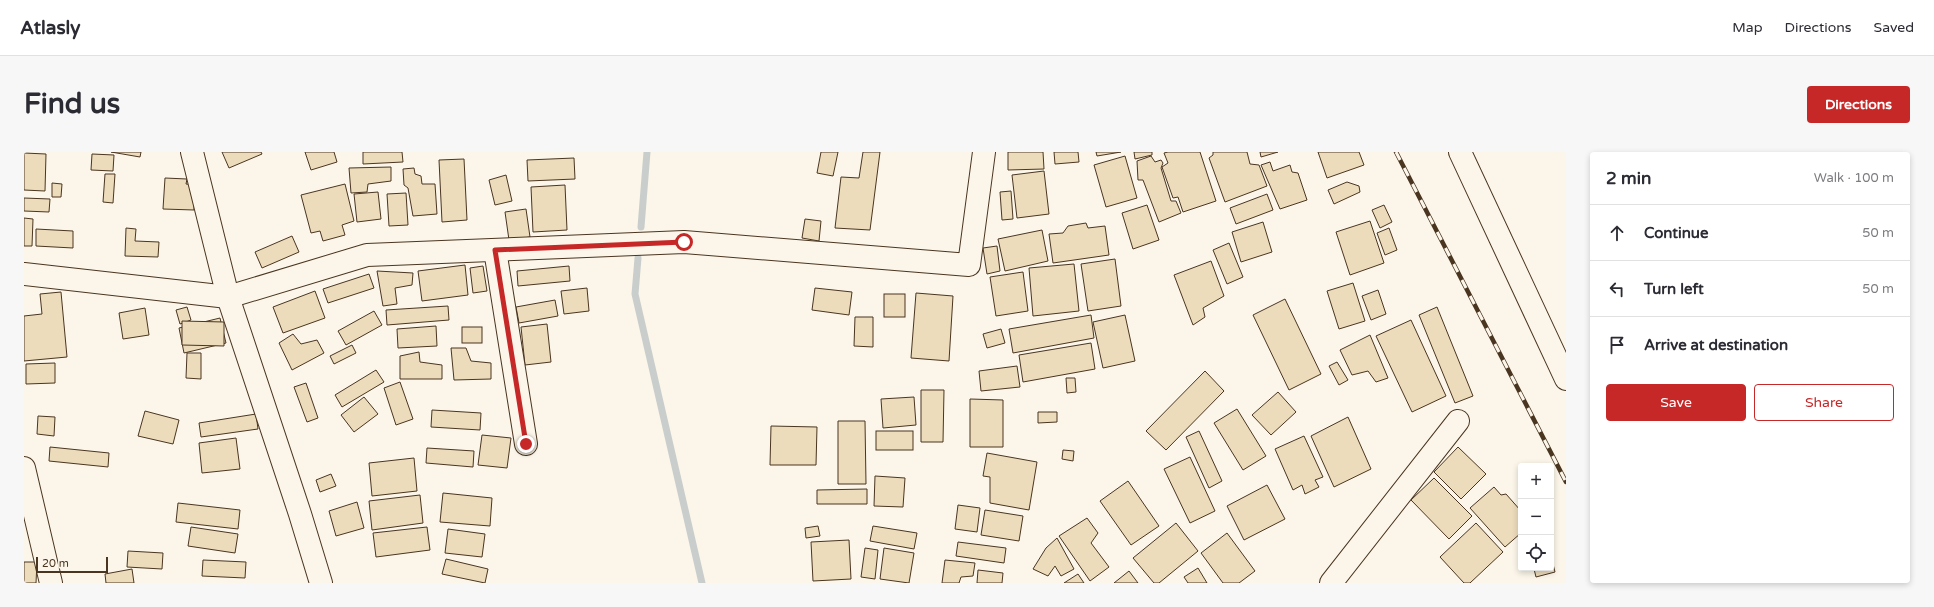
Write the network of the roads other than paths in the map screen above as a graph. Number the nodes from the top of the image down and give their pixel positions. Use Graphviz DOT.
graph roads {
  1 [pos="192,152"];
  2 [pos="984,152"];
  3 [pos="1460,152"];
  4 [pos="495,250"];
  5 [pos="24,274"];
  6 [pos="228,297"];
  7 [pos="1566,379"];
  8 [pos="1458,421"];
  9 [pos="526,444"];
  10 [pos="24,468"];
  11 [pos="51,583"];
  12 [pos="321,583"];
  13 [pos="1332,583"];
  1 -- 6 [label="street"];
  2 -- 4 [label="street"];
  3 -- 7 [label="street"];
  4 -- 6 [label="street"];
  4 -- 9 [label="street"];
  5 -- 6 [label="street"];
  6 -- 12 [label="street"];
  8 -- 13 [label="street"];
  10 -- 11 [label="street"];
}
